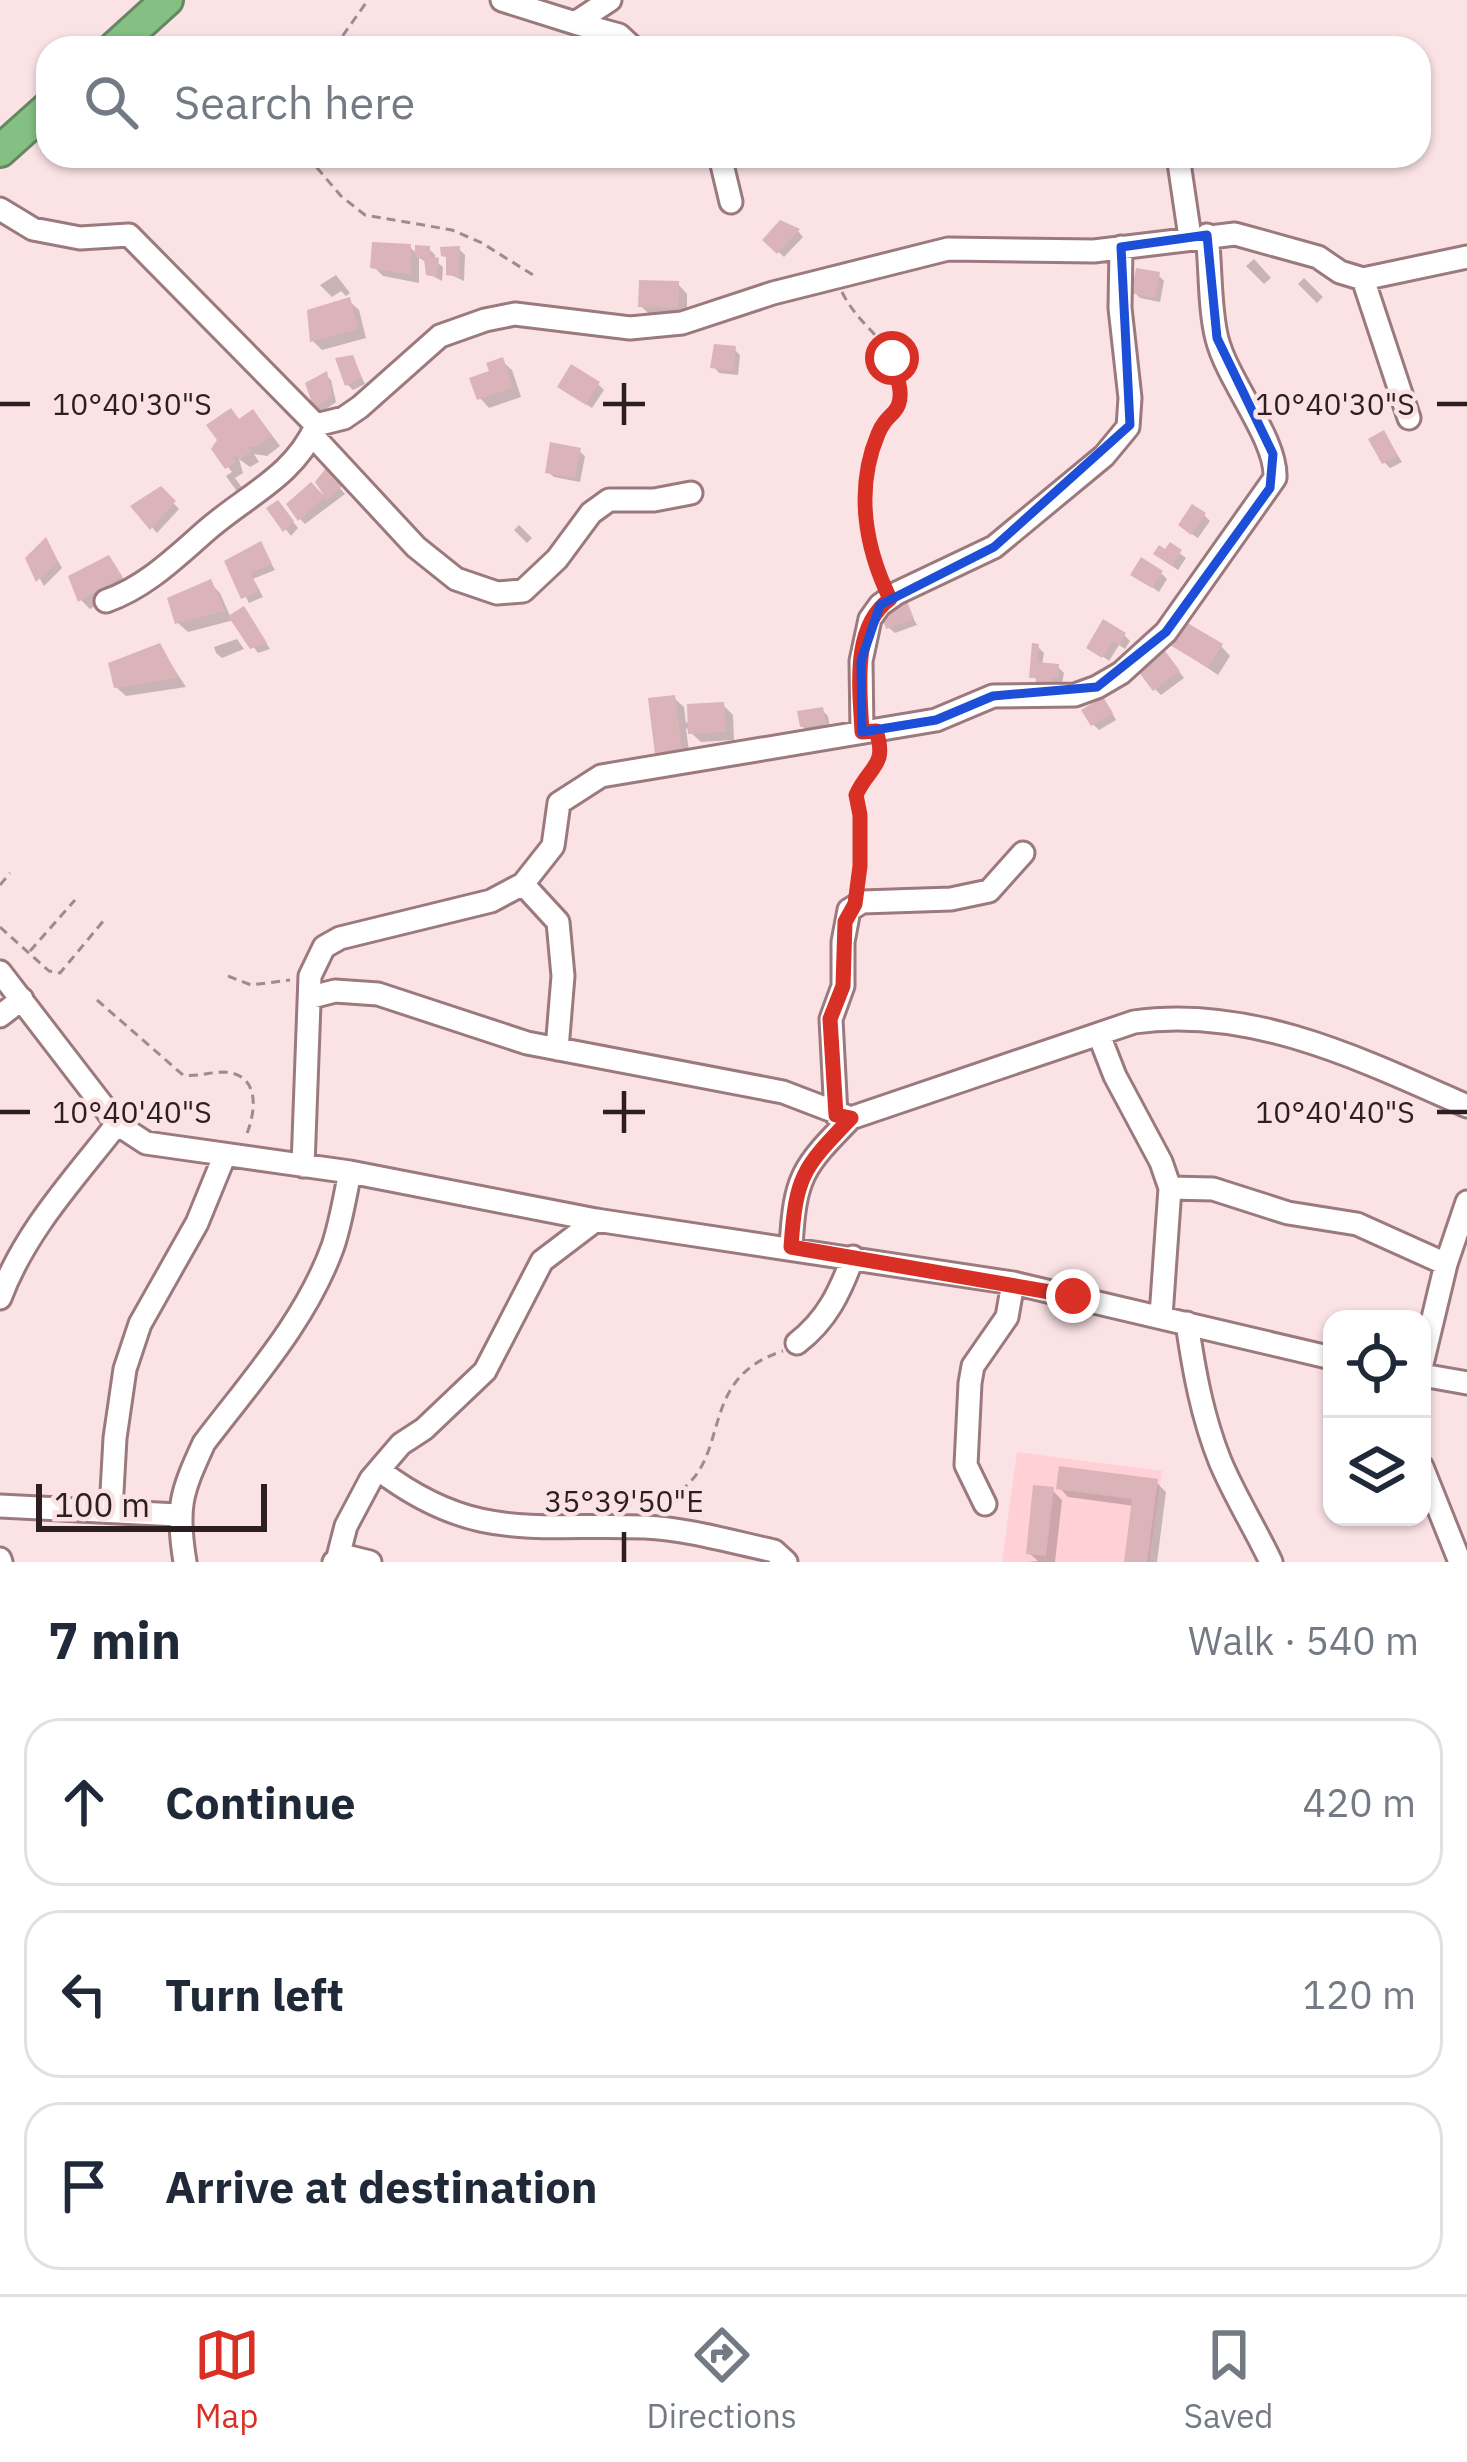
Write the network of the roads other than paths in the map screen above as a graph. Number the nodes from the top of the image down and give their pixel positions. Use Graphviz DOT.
graph roads {
  1 [pos="167,0"];
  2 [pos="502,0"];
  3 [pos="610,0"];
  4 [pos="575,23"];
  5 [pos="127,36"];
  6 [pos="620,36"];
  7 [pos="36,119"];
  8 [pos="0,151"];
  9 [pos="723,168"];
  10 [pos="1181,168"];
  11 [pos="731,202"];
  12 [pos="0,209"];
  13 [pos="1199,236"];
  14 [pos="1120,247"];
  15 [pos="1467,256"];
  16 [pos="1363,279"];
  17 [pos="1409,418"];
  18 [pos="314,430"];
  19 [pos="691,493"];
  20 [pos="106,601"];
  21 [pos="869,732"];
  22 [pos="1023,853"];
  23 [pos="523,884"];
  24 [pos="0,972"];
  25 [pos="311,986"];
  26 [pos="22,999"];
  27 [pos="0,1016"];
  28 [pos="1100,1035"];
  29 [pos="556,1049"];
  30 [pos="1467,1106"];
  31 [pos="844,1116"];
  32 [pos="118,1124"];
  33 [pos="230,1158"];
  34 [pos="303,1166"];
  35 [pos="350,1172"];
  36 [pos="1170,1188"];
  37 [pos="1467,1202"];
  38 [pos="596,1220"];
  39 [pos="791,1247"];
  40 [pos="853,1257"];
  41 [pos="1447,1264"];
  42 [pos="1013,1283"];
  43 [pos="0,1298"];
  44 [pos="1161,1316"];
  45 [pos="1187,1323"];
  46 [pos="1431,1328"];
  47 [pos="797,1343"];
  48 [pos="1323,1356"];
  49 [pos="1431,1377"];
  50 [pos="1467,1383"];
  51 [pos="379,1470"];
  52 [pos="1431,1490"];
  53 [pos="986,1504"];
  54 [pos="0,1506"];
  55 [pos="111,1510"];
  56 [pos="178,1515"];
  57 [pos="185,1562"];
  58 [pos="335,1562"];
  59 [pos="370,1562"];
  60 [pos="786,1562"];
  61 [pos="1271,1562"];
  62 [pos="1460,1562"];
  1 -- 5 [label="highway"];
  2 -- 4 [label="street"];
  3 -- 4 [label="street"];
  4 -- 6 [label="street"];
  7 -- 8 [label="highway"];
  9 -- 11 [label="street"];
  10 -- 13 [label="street"];
  12 -- 18 [label="street"];
  13 -- 14 [label="street"];
  13 -- 16 [label="street"];
  13 -- 21 [label="street"];
  14 -- 18 [label="street"];
  14 -- 21 [label="street"];
  15 -- 16 [label="street"];
  16 -- 17 [label="street"];
  18 -- 19 [label="street"];
  18 -- 20 [label="street"];
  21 -- 23 [label="street"];
  22 -- 31 [label="street"];
  23 -- 25 [label="street"];
  23 -- 29 [label="street"];
  24 -- 26 [label="street"];
  25 -- 29 [label="street"];
  25 -- 34 [label="street"];
  26 -- 27 [label="street"];
  26 -- 32 [label="street"];
  28 -- 30 [label="street"];
  28 -- 31 [label="street"];
  28 -- 36 [label="street"];
  29 -- 31 [label="street"];
  31 -- 39 [label="street"];
  32 -- 33 [label="street"];
  32 -- 43 [label="street"];
  33 -- 34 [label="street"];
  33 -- 55 [label="street"];
  34 -- 35 [label="street"];
  35 -- 38 [label="street"];
  35 -- 56 [label="street"];
  36 -- 41 [label="street"];
  36 -- 44 [label="street"];
  37 -- 41 [label="street"];
  38 -- 39 [label="street"];
  38 -- 51 [label="street"];
  39 -- 40 [label="street"];
  40 -- 42 [label="street"];
  40 -- 47 [label="street"];
  41 -- 46 [label="street"];
  42 -- 44 [label="street"];
  42 -- 53 [label="street"];
  44 -- 45 [label="street"];
  45 -- 48 [label="street"];
  45 -- 61 [label="street"];
  49 -- 50 [label="street"];
  51 -- 58 [label="street"];
  51 -- 60 [label="street"];
  52 -- 62 [label="street"];
  54 -- 55 [label="street"];
  55 -- 56 [label="street"];
  56 -- 57 [label="street"];
  58 -- 59 [label="street"];
}
